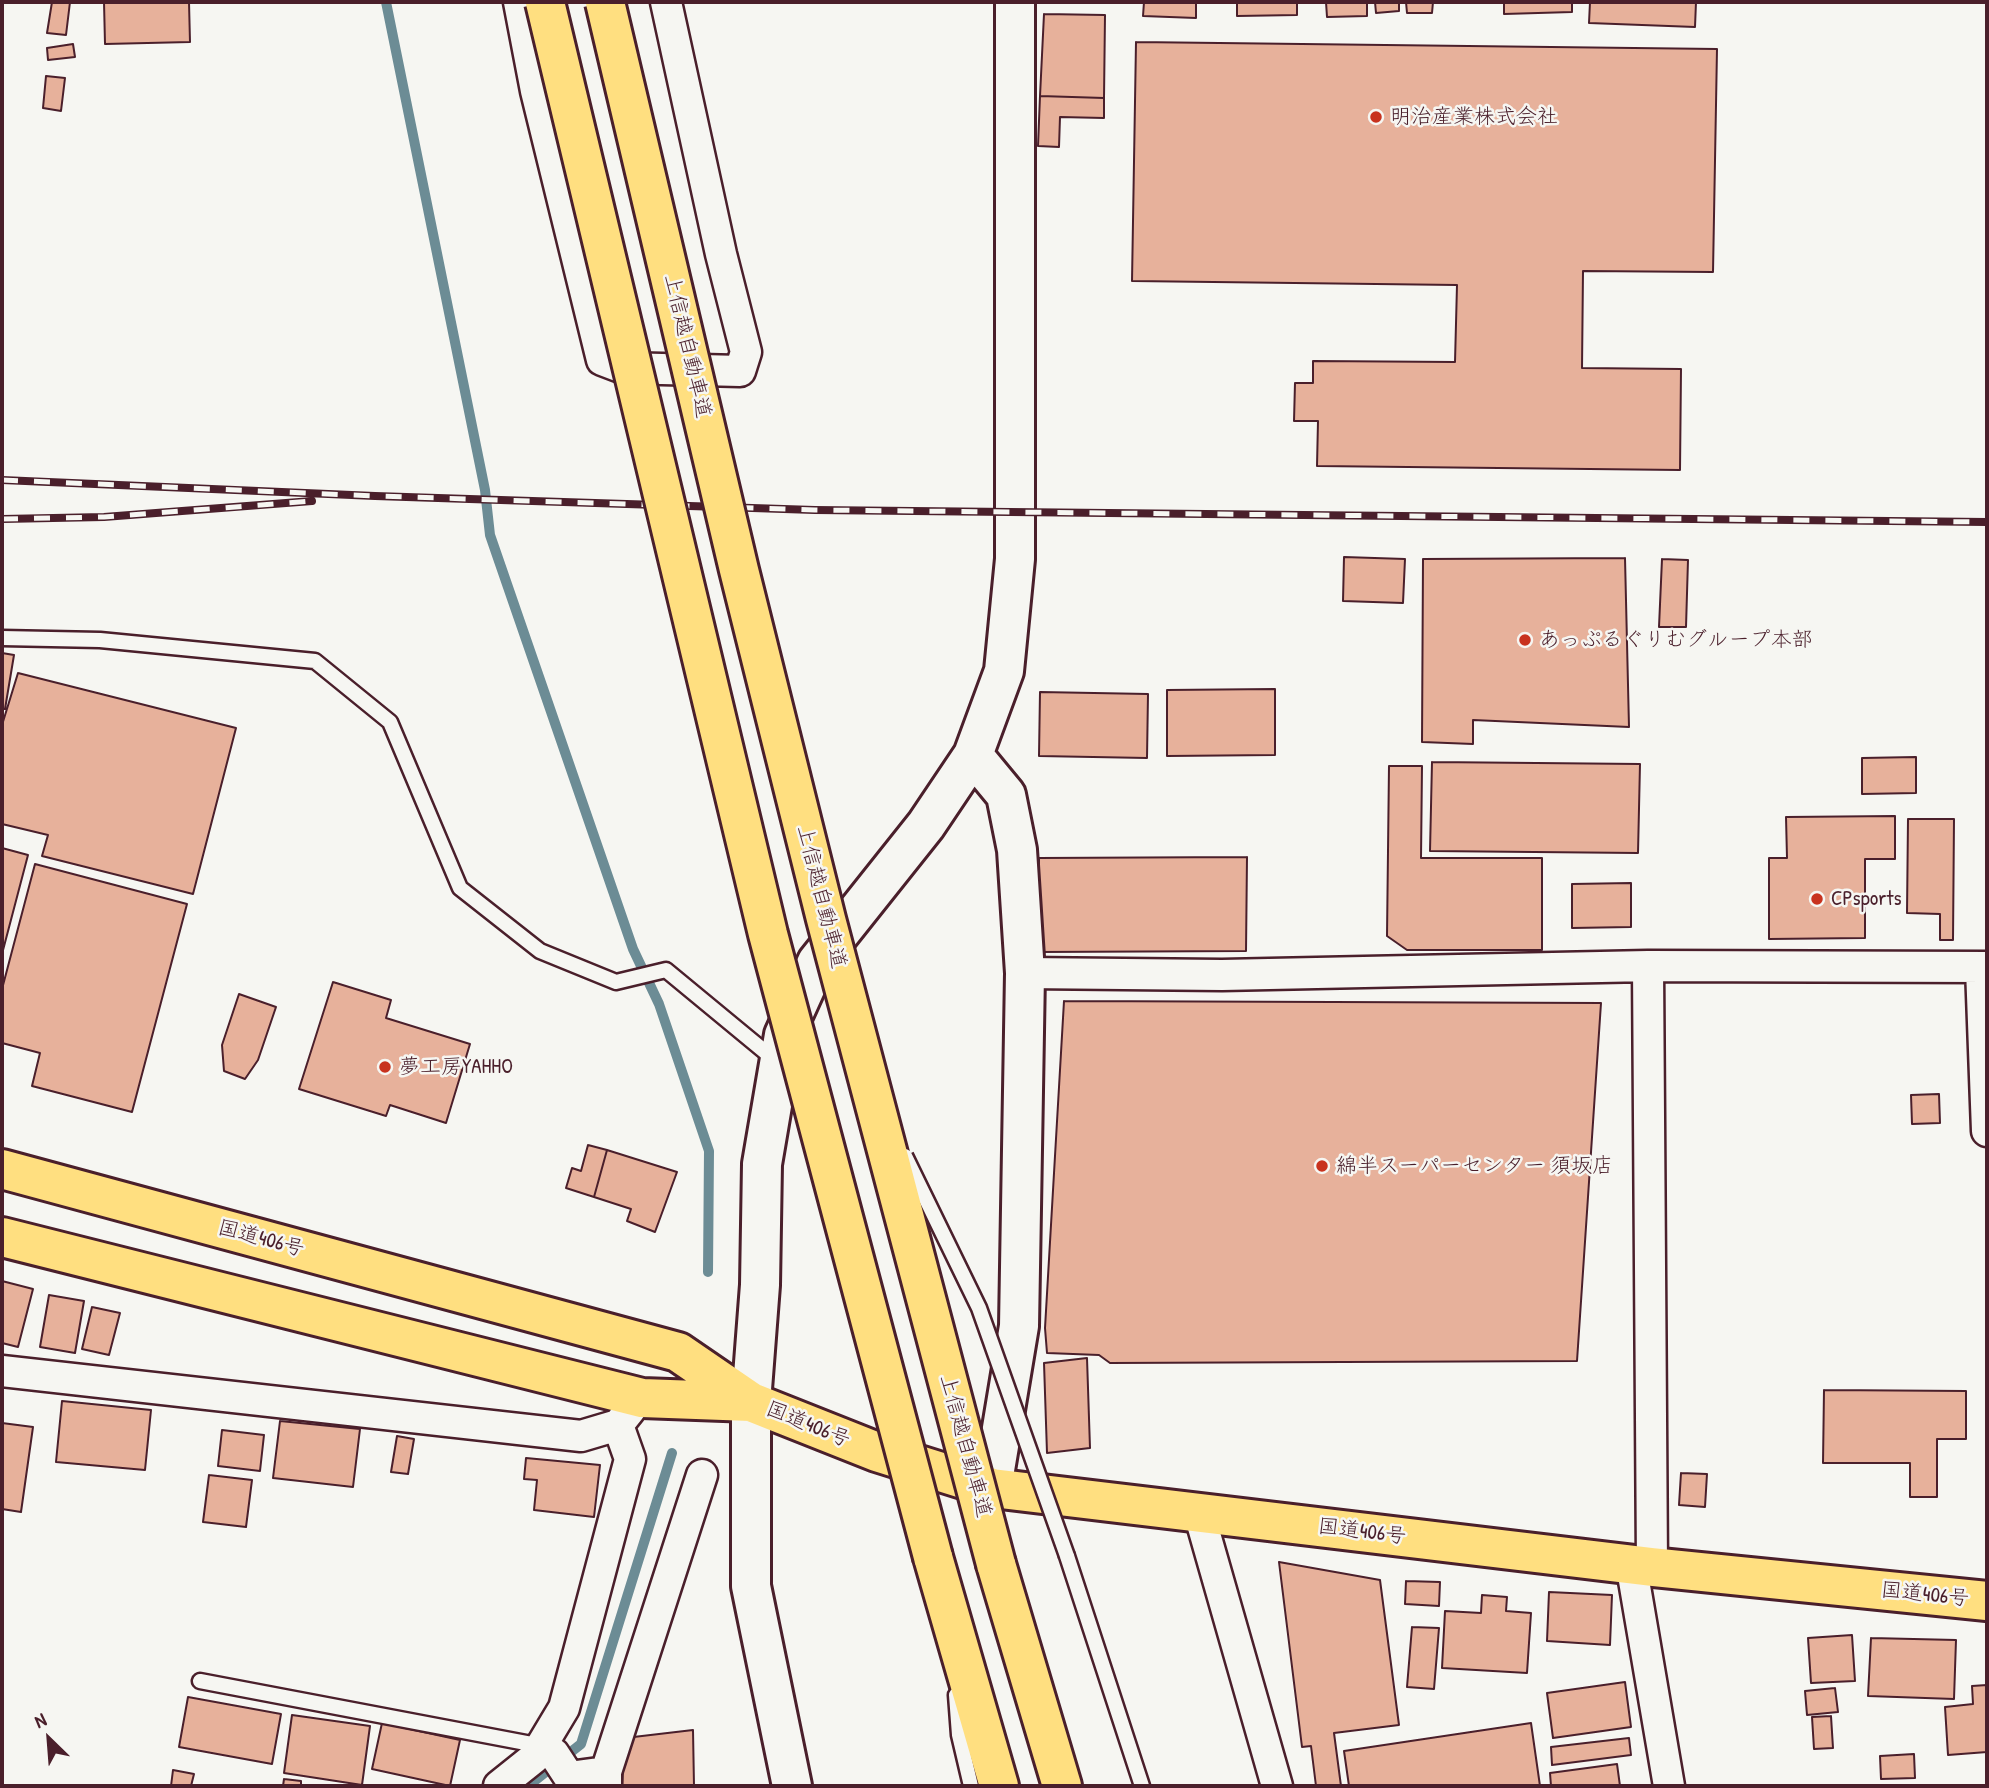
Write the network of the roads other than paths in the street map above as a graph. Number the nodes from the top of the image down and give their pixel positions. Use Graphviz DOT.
graph roads {
  1 [pos="519,2"];
  2 [pos="545,2"];
  3 [pos="606,2"];
  4 [pos="666,2"];
  5 [pos="1015,2"];
  6 [pos="2,638"];
  7 [pos="973,755"];
  8 [pos="1648,965"];
  9 [pos="1984,967"];
  10 [pos="1025,973"];
  11 [pos="779,1063"];
  12 [pos="868,1080"];
  13 [pos="1987,1131"];
  14 [pos="2,1169"];
  15 [pos="2,1237"];
  16 [pos="2,1371"];
  17 [pos="751,1402"];
  18 [pos="630,1411"];
  19 [pos="702,1475"];
  20 [pos="992,1488"];
  21 [pos="1199,1513"];
  22 [pos="1642,1564"];
  23 [pos="1987,1601"];
  24 [pos="951,1620"];
  25 [pos="200,1681"];
  26 [pos="554,1757"];
  27 [pos="606,1779"];
  28 [pos="499,1786"];
  29 [pos="792,1786"];
  30 [pos="971,1786"];
  31 [pos="999,1786"];
  32 [pos="1062,1786"];
  33 [pos="1142,1786"];
  34 [pos="1277,1786"];
  35 [pos="1669,1786"];
  1 -- 4 [label="street"];
  2 -- 24 [label="highway, bridge"];
  3 -- 12 [label="highway, 上信越自動車道, bridge"];
  5 -- 7 [label="street"];
  6 -- 11 [label="lane"];
  7 -- 10 [label="street"];
  7 -- 11 [label="street"];
  8 -- 9 [label="street"];
  8 -- 10 [label="street"];
  8 -- 22 [label="street"];
  9 -- 13 [label="street"];
  10 -- 20 [label="street"];
  11 -- 17 [label="street"];
  12 -- 32 [label="highway, 上信越自動車道, bridge"];
  12 -- 33 [label="lane, bridge"];
  14 -- 17 [label="highway, 国道406号"];
  15 -- 18 [label="highway, 国道406号"];
  16 -- 18 [label="street"];
  17 -- 18 [label="highway, 国道406号"];
  17 -- 20 [label="highway, 国道406号"];
  17 -- 29 [label="street"];
  18 -- 26 [label="street"];
  19 -- 27 [label="street"];
  20 -- 21 [label="highway, 国道406号"];
  21 -- 22 [label="highway, 国道406号"];
  21 -- 34 [label="street"];
  22 -- 23 [label="highway, 国道406号"];
  22 -- 35 [label="street"];
  24 -- 30 [label="lane"];
  24 -- 31 [label="highway"];
  25 -- 26 [label="lane"];
  26 -- 27 [label="street"];
  26 -- 28 [label="street"];
}
